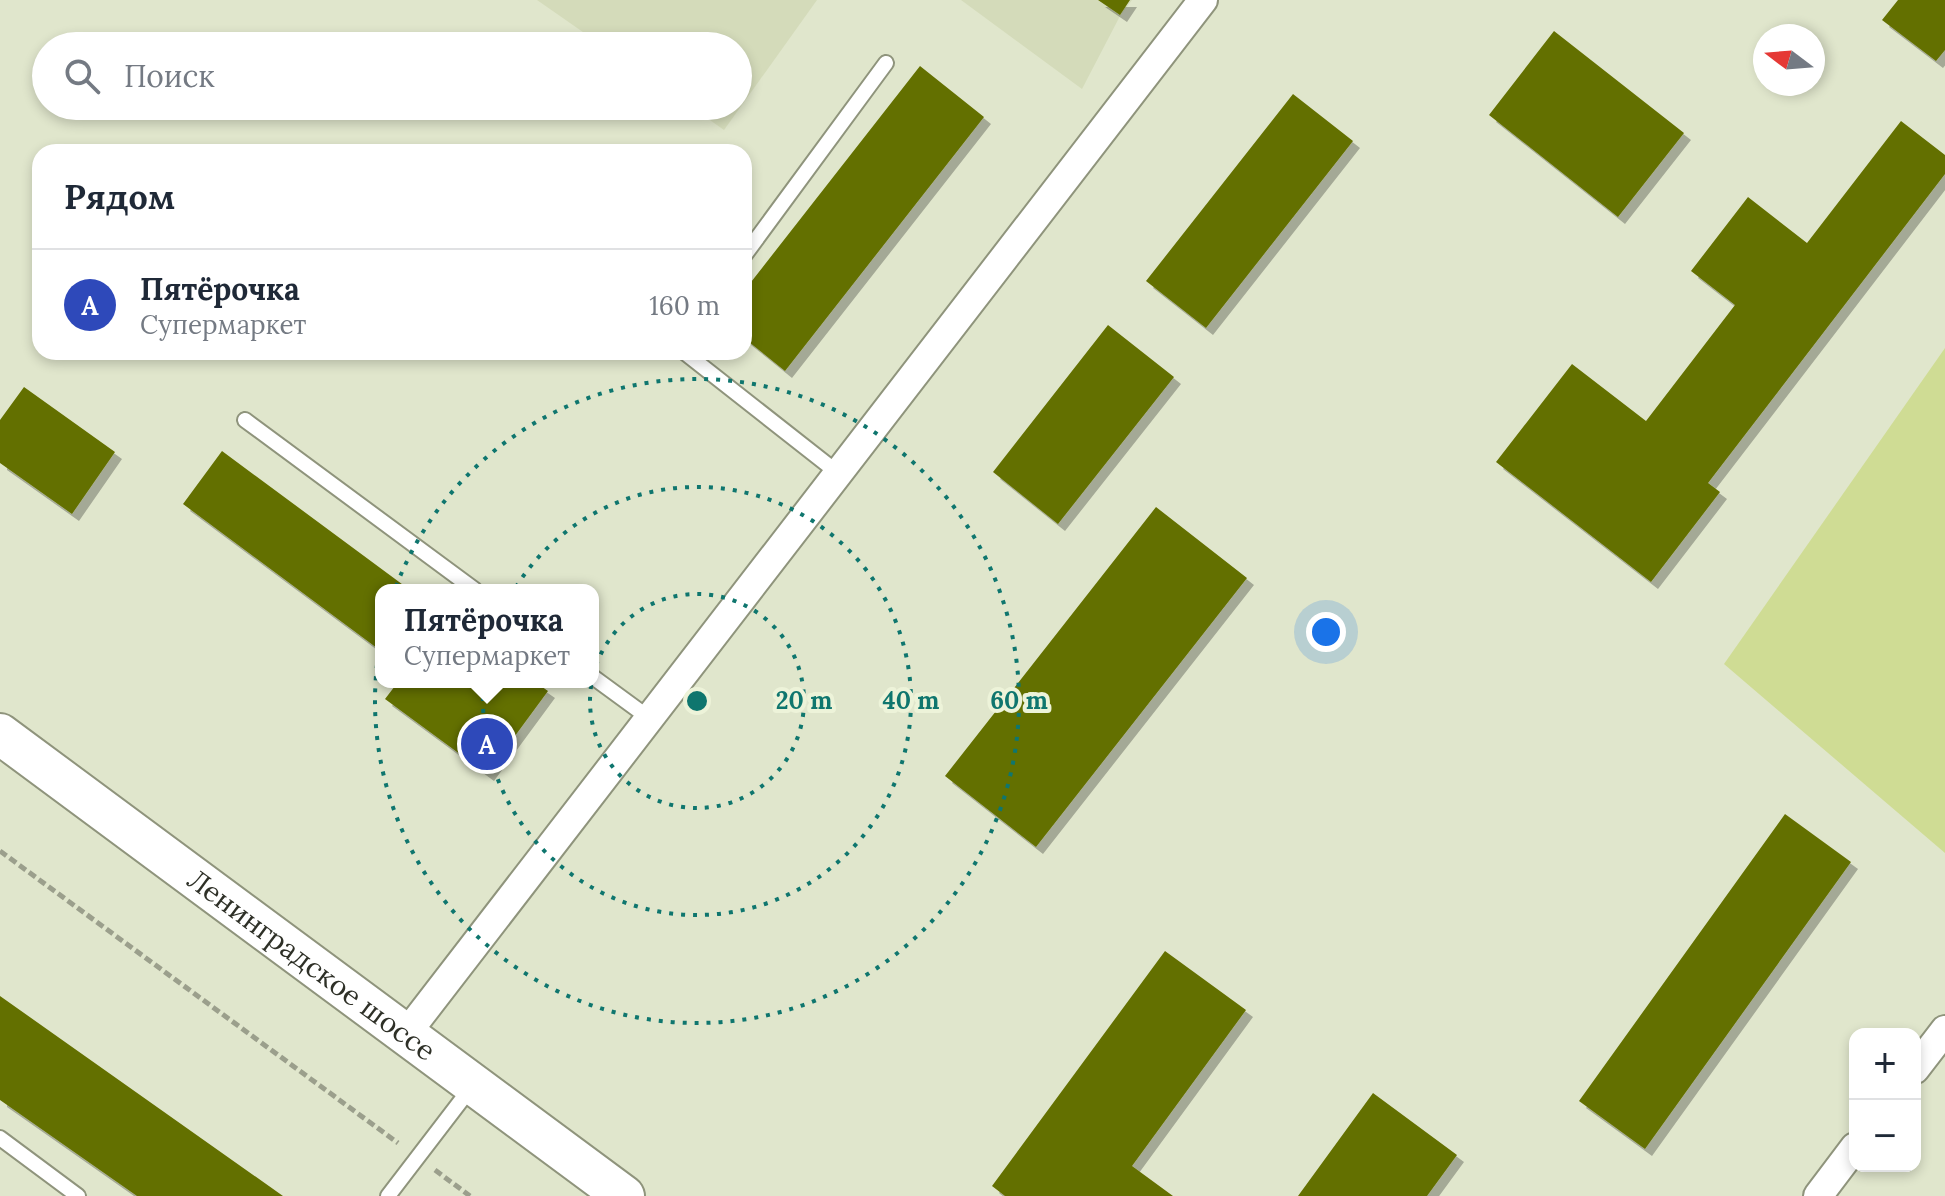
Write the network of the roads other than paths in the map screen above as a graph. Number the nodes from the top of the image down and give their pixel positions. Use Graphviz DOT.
graph roads {
  1 [pos="1203,0"];
  2 [pos="886,63"];
  3 [pos="752,245"];
  4 [pos="694,360"];
  5 [pos="245,420"];
  6 [pos="838,473"];
  7 [pos="467,584"];
  8 [pos="599,681"];
  9 [pos="649,718"];
  10 [pos="0,734"];
  11 [pos="1945,1030"];
  12 [pos="406,1034"];
  13 [pos="1921,1061"];
  14 [pos="473,1085"];
  15 [pos="0,1138"];
  16 [pos="1849,1155"];
  17 [pos="78,1196"];
  18 [pos="388,1196"];
  19 [pos="624,1196"];
  20 [pos="1818,1196"];
  1 -- 6 [label="street"];
  2 -- 3 [label="lane"];
  4 -- 6 [label="lane"];
  5 -- 7 [label="lane"];
  6 -- 9 [label="street"];
  8 -- 9 [label="lane"];
  9 -- 12 [label="street"];
  10 -- 12 [label="main road, Ленинградское шоссе"];
  11 -- 13 [label="street"];
  12 -- 14 [label="main road, Ленинградское шоссе"];
  14 -- 18 [label="lane"];
  14 -- 19 [label="main road, Ленинградское шоссе"];
  15 -- 17 [label="lane"];
  16 -- 20 [label="street"];
}
